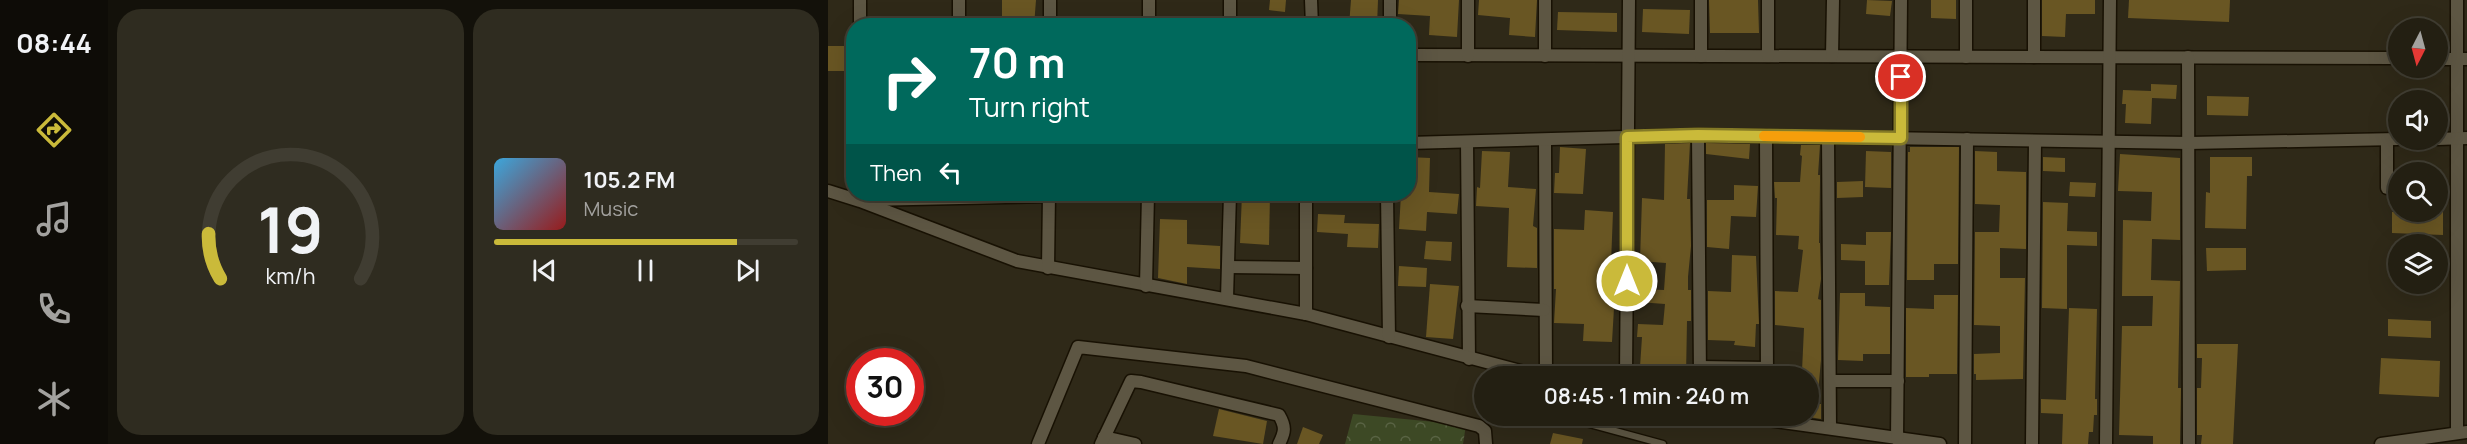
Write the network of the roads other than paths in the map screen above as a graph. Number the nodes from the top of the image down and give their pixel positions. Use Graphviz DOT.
graph roads {
  1 [pos="860,0"];
  2 [pos="959,0"];
  3 [pos="1050,0"];
  4 [pos="1149,0"];
  5 [pos="1230,0"];
  6 [pos="1311,0"];
  7 [pos="1390,0"];
  8 [pos="1468,0"];
  9 [pos="1545,0"];
  10 [pos="1629,0"];
  11 [pos="1701,0"];
  12 [pos="1768,0"];
  13 [pos="1833,0"];
  14 [pos="1901,0"];
  15 [pos="1966,0"];
  16 [pos="2034,0"];
  17 [pos="2110,0"];
  18 [pos="2457,0"];
  19 [pos="860,18"];
  20 [pos="959,18"];
  21 [pos="1050,18"];
  22 [pos="1149,18"];
  23 [pos="1230,18"];
  24 [pos="1312,18"];
  25 [pos="1390,18"];
  26 [pos="1416,55"];
  27 [pos="1468,56"];
  28 [pos="1545,56"];
  29 [pos="1629,56"];
  30 [pos="1701,56"];
  31 [pos="1768,56"];
  32 [pos="1832,56"];
  33 [pos="1901,57"];
  34 [pos="1966,57"];
  35 [pos="2034,57"];
  36 [pos="2110,57"];
  37 [pos="2188,57"];
  38 [pos="2388,58"];
  39 [pos="2462,59"];
  40 [pos="1698,135"];
  41 [pos="1766,136"];
  42 [pos="1627,137"];
  43 [pos="1828,137"];
  44 [pos="1901,138"];
  45 [pos="2462,138"];
  46 [pos="1967,139"];
  47 [pos="1545,140"];
  48 [pos="2388,140"];
  49 [pos="2035,141"];
  50 [pos="1467,142"];
  51 [pos="2109,142"];
  52 [pos="1416,143"];
  53 [pos="2189,143"];
  54 [pos="2392,150"];
  55 [pos="2387,188"];
  56 [pos="828,191"];
  57 [pos="846,194"];
  58 [pos="870,201"];
  59 [pos="1049,201"];
  60 [pos="1148,201"];
  61 [pos="1230,201"];
  62 [pos="1306,201"];
  63 [pos="1387,201"];
  64 [pos="1228,267"];
  65 [pos="1048,268"];
  66 [pos="1306,268"];
  67 [pos="1146,286"];
  68 [pos="1227,298"];
  69 [pos="1467,306"];
  70 [pos="1544,310"];
  71 [pos="1306,314"];
  72 [pos="1389,337"];
  73 [pos="1468,359"];
  74 [pos="1497,366"];
  75 [pos="1546,366"];
  76 [pos="1626,366"];
  77 [pos="1700,366"];
  78 [pos="1766,366"];
  79 [pos="1830,381"];
  80 [pos="1898,381"];
  81 [pos="1597,426"];
  82 [pos="1819,426"];
  83 [pos="1830,428"];
  84 [pos="2462,432"];
  85 [pos="1897,439"];
  86 [pos="1103,441"];
  87 [pos="1038,444"];
  88 [pos="1135,444"];
  89 [pos="1279,444"];
  90 [pos="1486,444"];
  91 [pos="1663,444"];
  92 [pos="1940,444"];
  93 [pos="1965,444"];
  94 [pos="2032,444"];
  95 [pos="2106,444"];
  96 [pos="2189,444"];
  97 [pos="2381,444"];
  1 -- 19 [label="street"];
  2 -- 20 [label="street"];
  3 -- 21 [label="street"];
  4 -- 22 [label="street"];
  5 -- 23 [label="street"];
  6 -- 24 [label="street"];
  7 -- 25 [label="street"];
  8 -- 27 [label="street"];
  9 -- 28 [label="street"];
  10 -- 29 [label="street"];
  11 -- 30 [label="street"];
  12 -- 31 [label="street"];
  13 -- 32 [label="street"];
  14 -- 33 [label="street"];
  15 -- 34 [label="street"];
  16 -- 35 [label="street"];
  17 -- 36 [label="street"];
  18 -- 39 [label="street"];
  26 -- 27 [label="street"];
  27 -- 28 [label="street"];
  28 -- 29 [label="street"];
  29 -- 30 [label="street"];
  29 -- 42 [label="street"];
  30 -- 31 [label="street"];
  31 -- 32 [label="street"];
  32 -- 33 [label="street"];
  33 -- 34 [label="street"];
  33 -- 44 [label="street"];
  34 -- 35 [label="street"];
  35 -- 36 [label="street"];
  36 -- 37 [label="street"];
  36 -- 51 [label="street"];
  37 -- 38 [label="street"];
  37 -- 53 [label="street"];
  39 -- 45 [label="street"];
  40 -- 41 [label="street"];
  40 -- 42 [label="street"];
  40 -- 77 [label="street"];
  41 -- 43 [label="street"];
  41 -- 78 [label="street"];
  42 -- 47 [label="street"];
  42 -- 76 [label="street"];
  43 -- 44 [label="street"];
  43 -- 79 [label="street"];
  44 -- 46 [label="street"];
  44 -- 80 [label="street"];
  45 -- 84 [label="street"];
  46 -- 49 [label="street"];
  46 -- 93 [label="street"];
  47 -- 50 [label="street"];
  47 -- 70 [label="street"];
  48 -- 53 [label="street"];
  49 -- 51 [label="street"];
  49 -- 94 [label="street"];
  50 -- 52 [label="street"];
  50 -- 69 [label="street"];
  51 -- 53 [label="street"];
  51 -- 95 [label="street"];
  53 -- 96 [label="street"];
  54 -- 55 [label="street"];
  56 -- 57 [label="street"];
  58 -- 65 [label="street"];
  59 -- 65 [label="street"];
  60 -- 67 [label="street"];
  61 -- 64 [label="street"];
  62 -- 66 [label="street"];
  63 -- 72 [label="street"];
  64 -- 66 [label="street"];
  64 -- 68 [label="street"];
  65 -- 67 [label="street"];
  66 -- 71 [label="street"];
  67 -- 68 [label="street"];
  68 -- 71 [label="street"];
  69 -- 70 [label="street"];
  69 -- 73 [label="street"];
  70 -- 75 [label="street"];
  71 -- 72 [label="street"];
  72 -- 73 [label="street"];
  73 -- 74 [label="street"];
  79 -- 80 [label="street"];
  79 -- 83 [label="street"];
  80 -- 85 [label="street"];
  81 -- 91 [label="lane"];
  82 -- 83 [label="street"];
  83 -- 85 [label="street"];
  84 -- 97 [label="street"];
  85 -- 92 [label="street"];
  86 -- 88 [label="street"];
  86 -- 89 [label="street"];
  87 -- 90 [label="street"];
}
